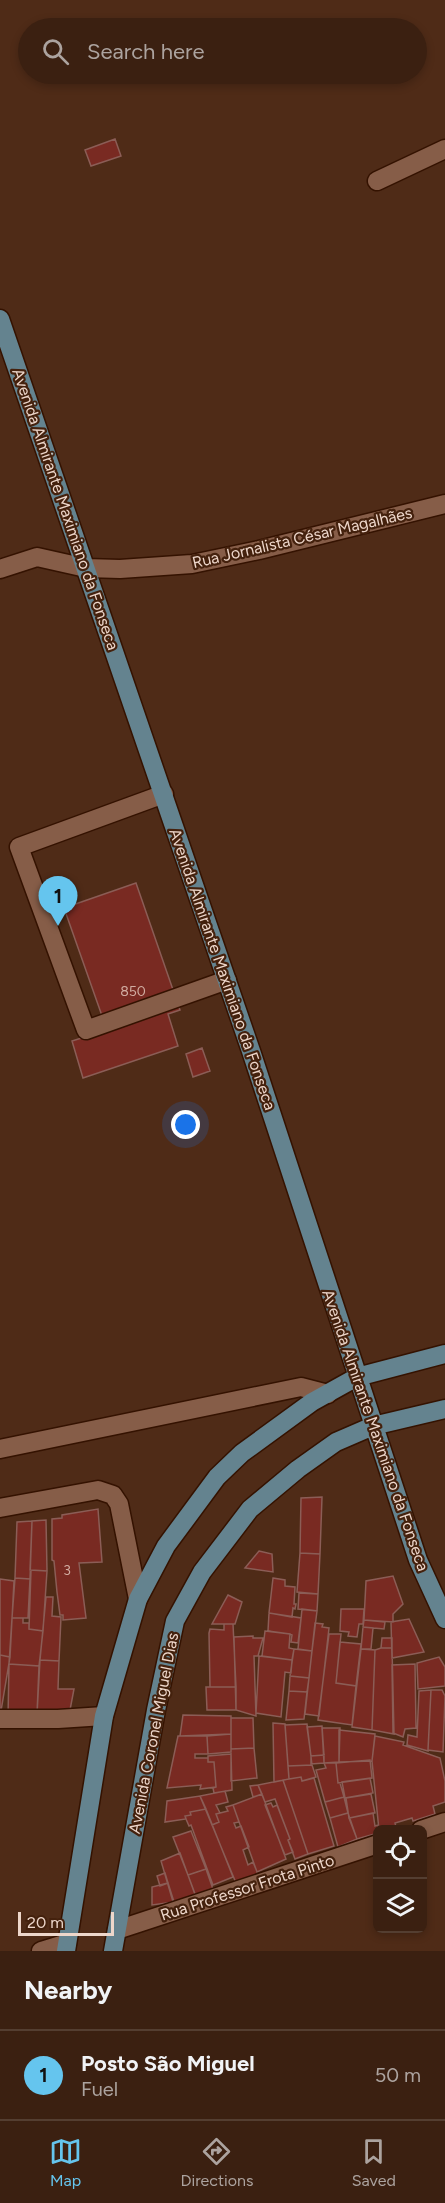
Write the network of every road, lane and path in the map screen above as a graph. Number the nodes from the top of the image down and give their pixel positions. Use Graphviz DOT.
graph roads {
  1 [pos="445,149"];
  2 [pos="377,181"];
  3 [pos="0,320"];
  4 [pos="445,504"];
  5 [pos="86,568"];
  6 [pos="0,569"];
  7 [pos="164,794"];
  8 [pos="227,980"];
  9 [pos="445,1354"];
  10 [pos="357,1377"];
  11 [pos="328,1394"];
  12 [pos="445,1408"];
  13 [pos="373,1426"];
  14 [pos="0,1449"];
  15 [pos="0,1508"];
  16 [pos="138,1599"];
  17 [pos="445,1619"];
  18 [pos="104,1716"];
  19 [pos="0,1719"];
  20 [pos="445,1821"];
  21 [pos="427,1828"];
  22 [pos="373,1846"];
  23 [pos="117,1930"];
  24 [pos="66,1947"];
  25 [pos="41,1951"];
  26 [pos="113,1951"];
  1 -- 2 [label="street"];
  3 -- 5 [label="main road, Avenida Almirante Maximiano da Fonseca"];
  4 -- 5 [label="street, Rua Jornalista César Magalhães"];
  5 -- 6 [label="street, Rua Jornalista César Magalhães"];
  5 -- 7 [label="main road, Avenida Almirante Maximiano da Fonseca"];
  7 -- 8 [label="main road, Avenida Almirante Maximiano da Fonseca"];
  7 -- 8 [label="street"];
  8 -- 10 [label="main road, Avenida Almirante Maximiano da Fonseca"];
  9 -- 10 [label="main road"];
  10 -- 11 [label="main road"];
  10 -- 13 [label="main road, Avenida Almirante Maximiano da Fonseca"];
  11 -- 14 [label="street"];
  11 -- 16 [label="main road"];
  12 -- 13 [label="main road, Avenida Coronel Miguel Dias"];
  13 -- 17 [label="main road, Avenida Almirante Maximiano da Fonseca"];
  13 -- 23 [label="main road, Avenida Coronel Miguel Dias"];
  15 -- 16 [label="street"];
  16 -- 18 [label="main road"];
  18 -- 19 [label="street"];
  18 -- 24 [label="main road"];
  20 -- 21 [label="street"];
  22 -- 23 [label="street, Rua Professor Frota Pinto"];
  23 -- 26 [label="main road, Avenida Coronel Miguel Dias"];
  24 -- 25 [label="street"];
}
